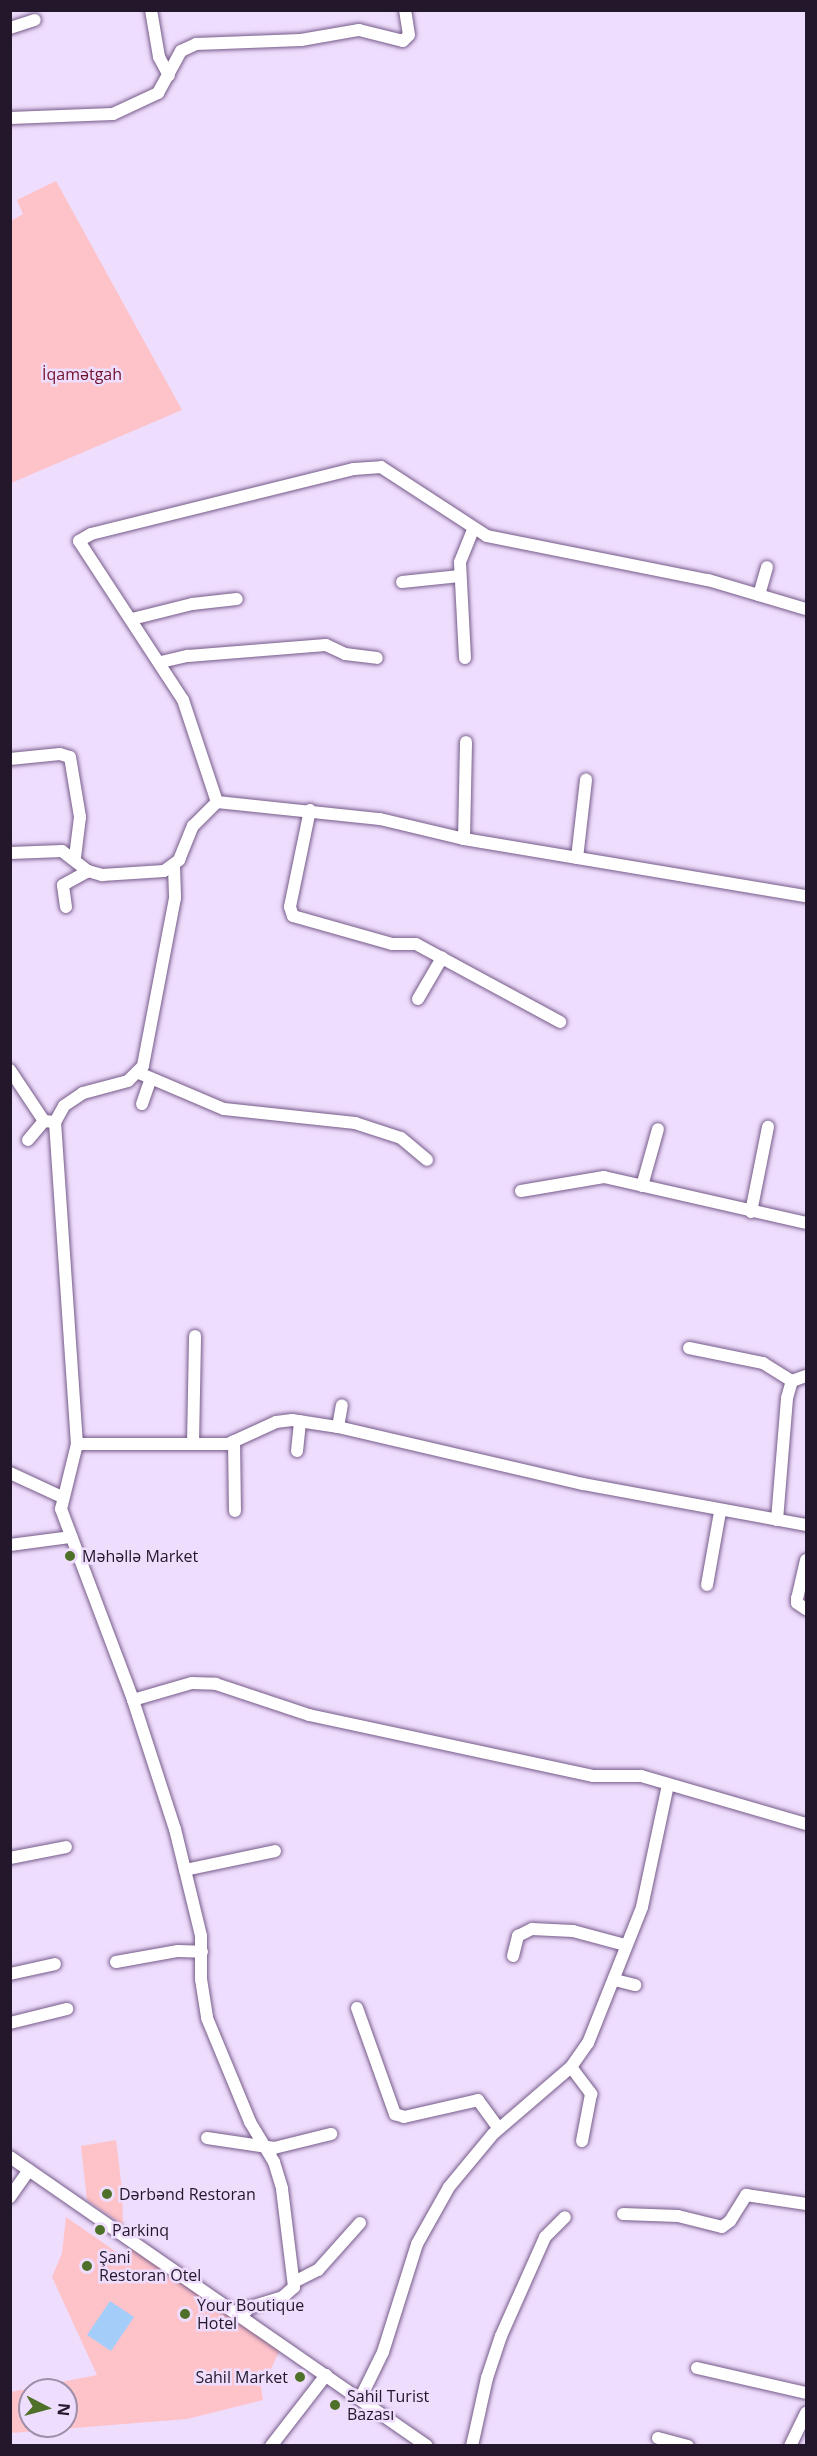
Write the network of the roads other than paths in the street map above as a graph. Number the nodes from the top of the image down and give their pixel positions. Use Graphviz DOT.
graph roads {
  1 [pos="151,10"];
  2 [pos="405,10"];
  3 [pos="35,20"];
  4 [pos="10,28"];
  5 [pos="169,76"];
  6 [pos="10,118"];
  7 [pos="473,529"];
  8 [pos="767,567"];
  9 [pos="460,576"];
  10 [pos="402,582"];
  11 [pos="759,595"];
  12 [pos="237,599"];
  13 [pos="807,609"];
  14 [pos="132,619"];
  15 [pos="377,658"];
  16 [pos="465,658"];
  17 [pos="161,663"];
  18 [pos="466,742"];
  19 [pos="10,759"];
  20 [pos="586,780"];
  21 [pos="217,802"];
  22 [pos="310,810"];
  23 [pos="464,839"];
  24 [pos="10,854"];
  25 [pos="75,857"];
  26 [pos="577,858"];
  27 [pos="174,867"];
  28 [pos="88,871"];
  29 [pos="807,896"];
  30 [pos="66,907"];
  31 [pos="442,958"];
  32 [pos="418,999"];
  33 [pos="560,1022"];
  34 [pos="10,1070"];
  35 [pos="139,1073"];
  36 [pos="150,1081"];
  37 [pos="142,1104"];
  38 [pos="50,1122"];
  39 [pos="768,1127"];
  40 [pos="658,1129"];
  41 [pos="28,1140"];
  42 [pos="428,1160"];
  43 [pos="642,1186"];
  44 [pos="521,1191"];
  45 [pos="752,1212"];
  46 [pos="807,1223"];
  47 [pos="195,1336"];
  48 [pos="689,1348"];
  49 [pos="807,1376"];
  50 [pos="792,1381"];
  51 [pos="342,1405"];
  52 [pos="300,1421"];
  53 [pos="338,1427"];
  54 [pos="234,1442"];
  55 [pos="77,1444"];
  56 [pos="194,1444"];
  57 [pos="297,1451"];
  58 [pos="10,1473"];
  59 [pos="62,1497"];
  60 [pos="235,1511"];
  61 [pos="720,1512"];
  62 [pos="777,1520"];
  63 [pos="807,1525"];
  64 [pos="71,1538"];
  65 [pos="10,1545"];
  66 [pos="807,1560"];
  67 [pos="707,1585"];
  68 [pos="807,1609"];
  69 [pos="133,1700"];
  70 [pos="668,1785"];
  71 [pos="807,1824"];
  72 [pos="66,1846"];
  73 [pos="275,1851"];
  74 [pos="10,1858"];
  75 [pos="185,1870"];
  76 [pos="625,1945"];
  77 [pos="202,1952"];
  78 [pos="513,1956"];
  79 [pos="116,1962"];
  80 [pos="55,1964"];
  81 [pos="10,1974"];
  82 [pos="615,1980"];
  83 [pos="634,1985"];
  84 [pos="357,2008"];
  85 [pos="67,2009"];
  86 [pos="10,2023"];
  87 [pos="571,2067"];
  88 [pos="498,2128"];
  89 [pos="331,2134"];
  90 [pos="207,2138"];
  91 [pos="582,2141"];
  92 [pos="267,2148"];
  93 [pos="10,2157"];
  94 [pos="29,2170"];
  95 [pos="10,2197"];
  96 [pos="807,2204"];
  97 [pos="623,2214"];
  98 [pos="565,2217"];
  99 [pos="360,2223"];
  100 [pos="296,2281"];
  101 [pos="241,2316"];
  102 [pos="697,2368"];
  103 [pos="326,2375"];
  104 [pos="807,2393"];
  105 [pos="360,2399"];
  106 [pos="807,2413"];
  107 [pos="658,2438"];
  108 [pos="277,2443"];
  109 [pos="427,2445"];
  110 [pos="472,2445"];
  111 [pos="688,2445"];
  112 [pos="790,2445"];
  1 -- 5 [label="street"];
  2 -- 5 [label="street"];
  3 -- 4 [label="street"];
  5 -- 6 [label="street"];
  7 -- 9 [label="street"];
  7 -- 11 [label="street"];
  7 -- 14 [label="street"];
  8 -- 11 [label="street"];
  9 -- 10 [label="street"];
  9 -- 16 [label="street"];
  11 -- 13 [label="street"];
  12 -- 14 [label="street"];
  14 -- 17 [label="street"];
  15 -- 17 [label="street"];
  17 -- 21 [label="street"];
  18 -- 23 [label="street"];
  19 -- 25 [label="street"];
  20 -- 26 [label="street"];
  21 -- 22 [label="street"];
  21 -- 27 [label="street"];
  22 -- 23 [label="street"];
  22 -- 31 [label="street"];
  23 -- 26 [label="street"];
  24 -- 25 [label="street"];
  25 -- 28 [label="street"];
  26 -- 29 [label="street"];
  27 -- 28 [label="street"];
  27 -- 35 [label="street"];
  28 -- 30 [label="street"];
  31 -- 32 [label="street"];
  31 -- 33 [label="street"];
  34 -- 38 [label="street"];
  35 -- 36 [label="street"];
  35 -- 38 [label="street"];
  36 -- 37 [label="street"];
  36 -- 42 [label="street"];
  38 -- 41 [label="street"];
  38 -- 55 [label="street"];
  39 -- 45 [label="street"];
  40 -- 43 [label="street"];
  43 -- 44 [label="street"];
  43 -- 45 [label="street"];
  45 -- 46 [label="street"];
  47 -- 56 [label="street"];
  48 -- 50 [label="street"];
  49 -- 50 [label="street"];
  50 -- 62 [label="street"];
  51 -- 53 [label="street"];
  52 -- 53 [label="street"];
  52 -- 54 [label="street"];
  52 -- 57 [label="street"];
  53 -- 61 [label="street"];
  54 -- 56 [label="street"];
  54 -- 60 [label="street"];
  55 -- 56 [label="street"];
  55 -- 59 [label="street"];
  58 -- 59 [label="street"];
  59 -- 64 [label="street"];
  61 -- 62 [label="street"];
  61 -- 67 [label="street"];
  62 -- 63 [label="street"];
  64 -- 65 [label="street"];
  64 -- 69 [label="street"];
  66 -- 68 [label="street"];
  69 -- 70 [label="street"];
  69 -- 75 [label="street"];
  70 -- 71 [label="street"];
  70 -- 76 [label="street"];
  72 -- 74 [label="street"];
  73 -- 75 [label="street"];
  75 -- 77 [label="street"];
  76 -- 78 [label="street"];
  76 -- 82 [label="street"];
  77 -- 79 [label="street"];
  77 -- 92 [label="street"];
  80 -- 81 [label="street"];
  82 -- 83 [label="street"];
  82 -- 87 [label="street"];
  84 -- 88 [label="street"];
  85 -- 86 [label="street"];
  87 -- 88 [label="street"];
  87 -- 91 [label="street"];
  88 -- 105 [label="street"];
  89 -- 92 [label="street"];
  90 -- 92 [label="street"];
  92 -- 100 [label="street"];
  93 -- 94 [label="street"];
  94 -- 95 [label="street"];
  94 -- 101 [label="street"];
  96 -- 97 [label="street"];
  98 -- 110 [label="street"];
  99 -- 100 [label="street"];
  100 -- 101 [label="street"];
  101 -- 103 [label="street"];
  102 -- 104 [label="street"];
  103 -- 105 [label="street"];
  103 -- 108 [label="street"];
  105 -- 109 [label="street"];
  106 -- 112 [label="street"];
  107 -- 111 [label="street"];
}
